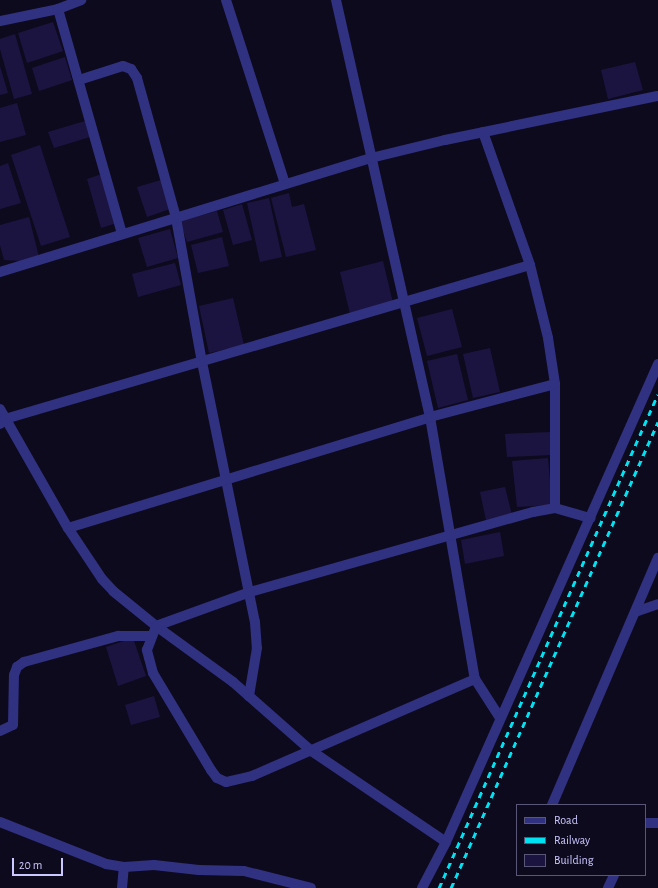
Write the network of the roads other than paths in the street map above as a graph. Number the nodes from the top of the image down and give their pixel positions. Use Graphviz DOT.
graph roads {
  1 [pos="81,0"];
  2 [pos="226,0"];
  3 [pos="336,0"];
  4 [pos="58,9"];
  5 [pos="0,21"];
  6 [pos="79,80"];
  7 [pos="658,96"];
  8 [pos="483,132"];
  9 [pos="371,158"];
  10 [pos="285,184"];
  11 [pos="176,218"];
  12 [pos="122,234"];
  13 [pos="530,265"];
  14 [pos="0,272"];
  15 [pos="404,302"];
  16 [pos="202,362"];
  17 [pos="658,364"];
  18 [pos="555,384"];
  19 [pos="0,409"];
  20 [pos="430,417"];
  21 [pos="3,421"];
  22 [pos="226,481"];
  23 [pos="555,508"];
  24 [pos="591,518"];
  25 [pos="68,528"];
  26 [pos="449,536"];
  27 [pos="658,558"];
  28 [pos="250,592"];
  29 [pos="658,604"];
  30 [pos="635,612"];
  31 [pos="156,626"];
  32 [pos="152,636"];
  33 [pos="475,678"];
  34 [pos="249,696"];
  35 [pos="500,718"];
  36 [pos="0,731"];
  37 [pos="310,750"];
  38 [pos="552,804"];
  39 [pos="0,822"];
  40 [pos="646,823"];
  41 [pos="658,823"];
  42 [pos="446,842"];
  43 [pos="124,867"];
  44 [pos="614,876"];
  45 [pos="122,888"];
  46 [pos="311,888"];
  47 [pos="422,888"];
  48 [pos="608,888"];
  1 -- 4 [label="street"];
  2 -- 10 [label="street"];
  3 -- 9 [label="street"];
  4 -- 5 [label="street"];
  4 -- 6 [label="street"];
  6 -- 11 [label="street"];
  6 -- 12 [label="street"];
  7 -- 8 [label="street"];
  8 -- 9 [label="street"];
  8 -- 13 [label="street"];
  9 -- 10 [label="street"];
  9 -- 15 [label="street"];
  10 -- 11 [label="street"];
  11 -- 12 [label="street"];
  11 -- 16 [label="street"];
  12 -- 14 [label="street"];
  13 -- 15 [label="street"];
  13 -- 18 [label="street"];
  15 -- 16 [label="street"];
  15 -- 20 [label="street"];
  16 -- 21 [label="street"];
  16 -- 22 [label="street"];
  17 -- 24 [label="street"];
  18 -- 20 [label="street"];
  18 -- 23 [label="street"];
  19 -- 21 [label="street"];
  20 -- 22 [label="street"];
  20 -- 26 [label="street"];
  21 -- 25 [label="street"];
  22 -- 25 [label="street"];
  22 -- 28 [label="street"];
  23 -- 24 [label="street"];
  23 -- 26 [label="street"];
  24 -- 35 [label="street"];
  25 -- 31 [label="street"];
  26 -- 28 [label="street"];
  26 -- 33 [label="street"];
  27 -- 30 [label="street"];
  28 -- 31 [label="street"];
  28 -- 34 [label="street"];
  29 -- 30 [label="street"];
  30 -- 38 [label="street"];
  31 -- 32 [label="street"];
  31 -- 34 [label="street"];
  32 -- 36 [label="street"];
  32 -- 37 [label="street"];
  33 -- 35 [label="street"];
  33 -- 37 [label="street"];
  34 -- 37 [label="street"];
  35 -- 42 [label="street"];
  37 -- 42 [label="street"];
  39 -- 43 [label="street"];
  40 -- 41 [label="street"];
  42 -- 47 [label="street"];
  43 -- 45 [label="street"];
  43 -- 46 [label="street"];
  44 -- 48 [label="street"];
}
